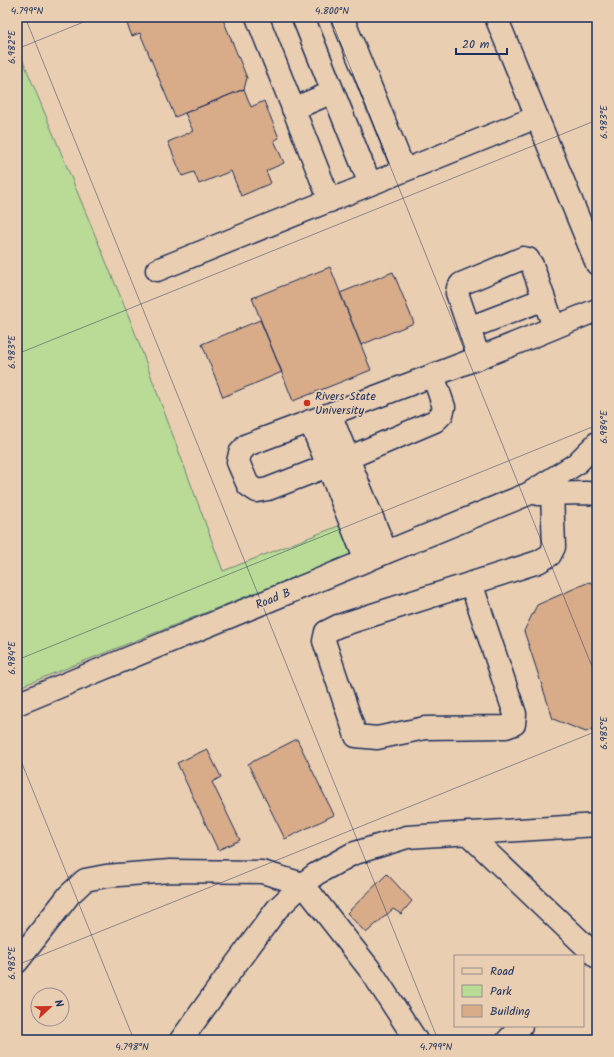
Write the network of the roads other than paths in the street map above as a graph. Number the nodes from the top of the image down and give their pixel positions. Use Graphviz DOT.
graph roads {
  1 [pos="257,17"];
  2 [pos="303,17"];
  3 [pos="342,17"];
  4 [pos="496,17"];
  5 [pos="333,92"];
  6 [pos="293,109"];
  7 [pos="537,118"];
  8 [pos="404,170"];
  9 [pos="370,184"];
  10 [pos="330,201"];
  11 [pos="597,264"];
  12 [pos="157,270"];
  13 [pos="544,299"];
  14 [pos="597,310"];
  15 [pos="554,327"];
  16 [pos="469,328"];
  17 [pos="479,358"];
  18 [pos="433,375"];
  19 [pos="320,417"];
  20 [pos="597,443"];
  21 [pos="348,458"];
  22 [pos="327,466"];
  23 [pos="552,493"];
  24 [pos="528,494"];
  25 [pos="597,494"];
  26 [pos="386,552"];
  27 [pos="366,561"];
  28 [pos="472,583"];
  29 [pos="17,704"];
  30 [pos="597,825"];
  31 [pos="467,833"];
  32 [pos="303,884"];
  33 [pos="590,955"];
  34 [pos="17,962"];
  35 [pos="520,1027"];
  36 [pos="181,1040"];
  37 [pos="416,1040"];
  38 [pos="508,1040"];
  1 -- 6 [label="street"];
  2 -- 5 [label="street"];
  3 -- 8 [label="street"];
  4 -- 7 [label="street"];
  5 -- 6 [label="street"];
  5 -- 9 [label="street"];
  6 -- 10 [label="street"];
  7 -- 8 [label="street"];
  7 -- 11 [label="street"];
  8 -- 9 [label="street"];
  9 -- 10 [label="street"];
  10 -- 12 [label="street"];
  13 -- 15 [label="street"];
  13 -- 16 [label="street"];
  13 -- 16 [label="street"];
  14 -- 15 [label="street"];
  15 -- 17 [label="street"];
  16 -- 17 [label="street"];
  17 -- 18 [label="street"];
  18 -- 19 [label="street"];
  18 -- 21 [label="street"];
  19 -- 21 [label="street"];
  19 -- 22 [label="street"];
  19 -- 22 [label="street"];
  20 -- 24 [label="street"];
  21 -- 22 [label="street"];
  21 -- 26 [label="street"];
  22 -- 27 [label="street"];
  23 -- 24 [label="street"];
  23 -- 25 [label="street"];
  23 -- 28 [label="street"];
  24 -- 26 [label="street, Road B"];
  26 -- 27 [label="street, Road B"];
  27 -- 29 [label="street, Road B"];
  28 -- 28 [label="street"];
  30 -- 31 [label="street"];
  31 -- 32 [label="street"];
  31 -- 33 [label="street"];
  32 -- 34 [label="street"];
  32 -- 36 [label="street"];
  32 -- 37 [label="street"];
  35 -- 38 [label="street"];
}
